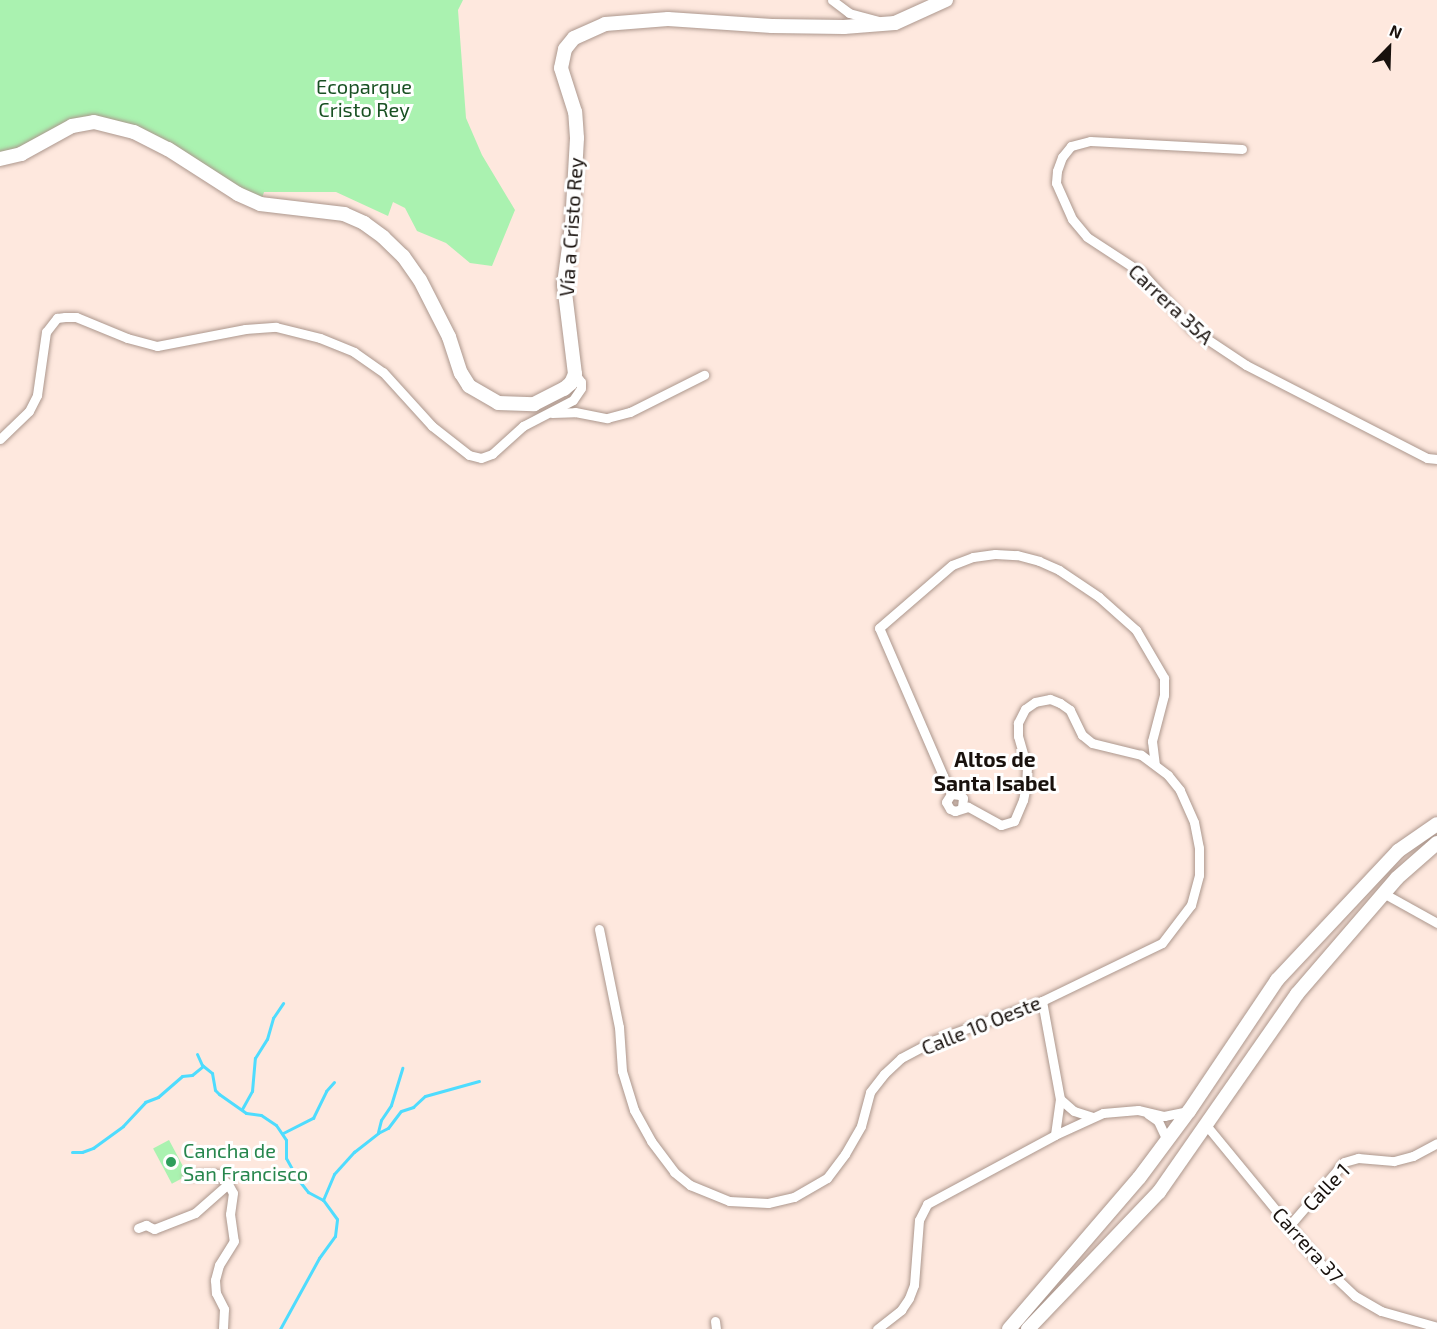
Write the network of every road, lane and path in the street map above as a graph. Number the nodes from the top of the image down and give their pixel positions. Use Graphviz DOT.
graph roads {
  1 [pos="832,0"];
  2 [pos="946,0"];
  3 [pos="895,23"];
  4 [pos="1242,149"];
  5 [pos="0,159"];
  6 [pos="575,374"];
  7 [pos="704,375"];
  8 [pos="547,414"];
  9 [pos="0,439"];
  10 [pos="1437,459"];
  11 [pos="1155,764"];
  12 [pos="1437,824"];
  13 [pos="1437,843"];
  14 [pos="1385,894"];
  15 [pos="1335,916"];
  16 [pos="1437,923"];
  17 [pos="598,929"];
  18 [pos="1320,966"];
  19 [pos="1277,980"];
  20 [pos="1042,1001"];
  21 [pos="1267,1034"];
  22 [pos="1060,1099"];
  23 [pos="1138,1110"];
  24 [pos="1189,1111"];
  25 [pos="1092,1117"];
  26 [pos="1206,1125"];
  27 [pos="1055,1135"];
  28 [pos="1167,1140"];
  29 [pos="1437,1143"];
  30 [pos="188,1175"];
  31 [pos="228,1184"];
  32 [pos="1112,1209"];
  33 [pos="1130,1224"];
  34 [pos="1289,1226"];
  35 [pos="138,1228"];
  36 [pos="1437,1326"];
  37 [pos="223,1329"];
  38 [pos="877,1329"];
  39 [pos="1010,1329"];
  40 [pos="1028,1329"];
  1 -- 3 [label="street"];
  2 -- 3 [label="main road, Vía a Cristo Rey"];
  3 -- 6 [label="main road, Vía a Cristo Rey"];
  4 -- 10 [label="street, Carrera 35A"];
  5 -- 6 [label="main road"];
  6 -- 8 [label="street"];
  7 -- 8 [label="street"];
  8 -- 9 [label="street"];
  11 -- 11 [label="street"];
  11 -- 20 [label="street, Calle 10 Oeste"];
  12 -- 15 [label="main road"];
  13 -- 14 [label="main road"];
  14 -- 16 [label="street"];
  14 -- 18 [label="main road"];
  15 -- 18 [label="main road"];
  15 -- 19 [label="main road"];
  17 -- 20 [label="street, Calle 10 Oeste"];
  18 -- 21 [label="main road"];
  19 -- 21 [label="main road"];
  19 -- 24 [label="main road"];
  20 -- 22 [label="street"];
  21 -- 26 [label="main road"];
  22 -- 25 [label="street"];
  22 -- 27 [label="street"];
  23 -- 24 [label="street"];
  23 -- 25 [label="street"];
  23 -- 28 [label="street"];
  24 -- 28 [label="main road"];
  25 -- 27 [label="street"];
  26 -- 33 [label="main road"];
  26 -- 34 [label="street, Carrera 37"];
  27 -- 38 [label="street"];
  28 -- 32 [label="main road"];
  29 -- 34 [label="street, Calle 1"];
  30 -- 31 [label="street"];
  31 -- 35 [label="street"];
  31 -- 37 [label="street"];
  32 -- 33 [label="main road"];
  32 -- 39 [label="main road"];
  33 -- 40 [label="main road"];
  34 -- 36 [label="street, Carrera 37"];
}
